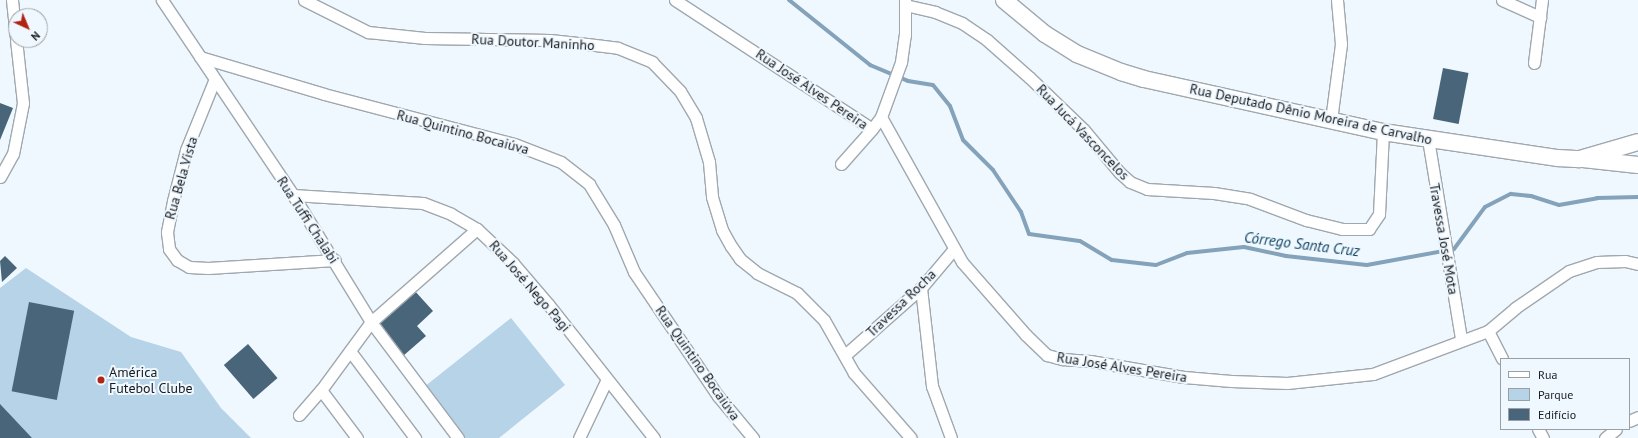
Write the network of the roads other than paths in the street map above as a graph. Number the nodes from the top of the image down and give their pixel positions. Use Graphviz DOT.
graph roads {
  1 [pos="162,0"];
  2 [pos="304,0"];
  3 [pos="675,0"];
  4 [pos="1004,0"];
  5 [pos="1337,0"];
  6 [pos="1502,0"];
  7 [pos="1542,0"];
  8 [pos="905,2"];
  9 [pos="1540,17"];
  10 [pos="17,48"];
  11 [pos="200,57"];
  12 [pos="1534,63"];
  13 [pos="214,81"];
  14 [pos="881,117"];
  15 [pos="1331,120"];
  16 [pos="872,130"];
  17 [pos="1383,132"];
  18 [pos="1428,139"];
  19 [pos="1638,142"];
  20 [pos="1580,159"];
  21 [pos="841,164"];
  22 [pos="1638,165"];
  23 [pos="0,177"];
  24 [pos="293,195"];
  25 [pos="478,228"];
  26 [pos="954,249"];
  27 [pos="335,260"];
  28 [pos="1638,264"];
  29 [pos="921,288"];
  30 [pos="371,322"];
  31 [pos="1488,331"];
  32 [pos="1461,339"];
  33 [pos="350,351"];
  34 [pos="845,355"];
  35 [pos="1502,358"];
  36 [pos="607,379"];
  37 [pos="322,390"];
  38 [pos="299,415"];
  39 [pos="1615,430"];
  40 [pos="357,438"];
  41 [pos="415,438"];
  42 [pos="458,438"];
  43 [pos="578,438"];
  44 [pos="654,438"];
  45 [pos="753,438"];
  46 [pos="911,438"];
  47 [pos="951,438"];
  48 [pos="1605,438"];
  1 -- 11 [label="street, Rua Tuffi Chalabi"];
  2 -- 34 [label="street, Rua Doutor Maninho"];
  3 -- 16 [label="street, Rua José Alves Pereira"];
  4 -- 15 [label="street, Rua Deputado Dênio Moreira de Carvalho"];
  5 -- 15 [label="street"];
  6 -- 9 [label="street"];
  7 -- 9 [label="street"];
  8 -- 14 [label="street"];
  8 -- 17 [label="street, Rua Jucá Vasconcelos"];
  9 -- 12 [label="street"];
  10 -- 23 [label="street"];
  11 -- 13 [label="street, Rua Tuffi Chalabi"];
  11 -- 45 [label="street, Rua Quintino Bocaiúva"];
  13 -- 24 [label="street, Rua Tuffi Chalabi"];
  13 -- 27 [label="street, Rua Bela Vista"];
  14 -- 16 [label="street, Rua José Alves Pereira"];
  14 -- 26 [label="street, Rua José Alves Pereira"];
  15 -- 17 [label="street, Rua Deputado Dênio Moreira de Carvalho"];
  16 -- 21 [label="street"];
  17 -- 18 [label="street, Rua Deputado Dênio Moreira de Carvalho"];
  18 -- 20 [label="street, Rua Deputado Dênio Moreira de Carvalho"];
  18 -- 32 [label="street, Travessa José Mota"];
  19 -- 20 [label="street, Rua Deputado Dênio Moreira de Carvalho"];
  20 -- 22 [label="street"];
  24 -- 25 [label="street, Rua José Nego Pagi"];
  24 -- 27 [label="street, Rua Tuffi Chalabi"];
  25 -- 30 [label="street"];
  25 -- 36 [label="street, Rua José Nego Pagi"];
  26 -- 29 [label="street, Travessa Rocha"];
  26 -- 32 [label="street, Rua José Alves Pereira"];
  27 -- 30 [label="street, Rua Tuffi Chalabi"];
  28 -- 31 [label="street, Rua José Alves Pereira"];
  29 -- 34 [label="street, Travessa Rocha"];
  29 -- 47 [label="street"];
  30 -- 33 [label="street"];
  30 -- 42 [label="street, Rua Tuffi Chalabi"];
  31 -- 32 [label="street, Rua José Alves Pereira"];
  31 -- 35 [label="street"];
  33 -- 37 [label="street"];
  33 -- 41 [label="street"];
  34 -- 46 [label="street, Rua Doutor Maninho"];
  36 -- 43 [label="street"];
  36 -- 44 [label="street, Rua José Nego Pagi"];
  37 -- 38 [label="street"];
  37 -- 40 [label="street"];
  39 -- 48 [label="street"];
}
